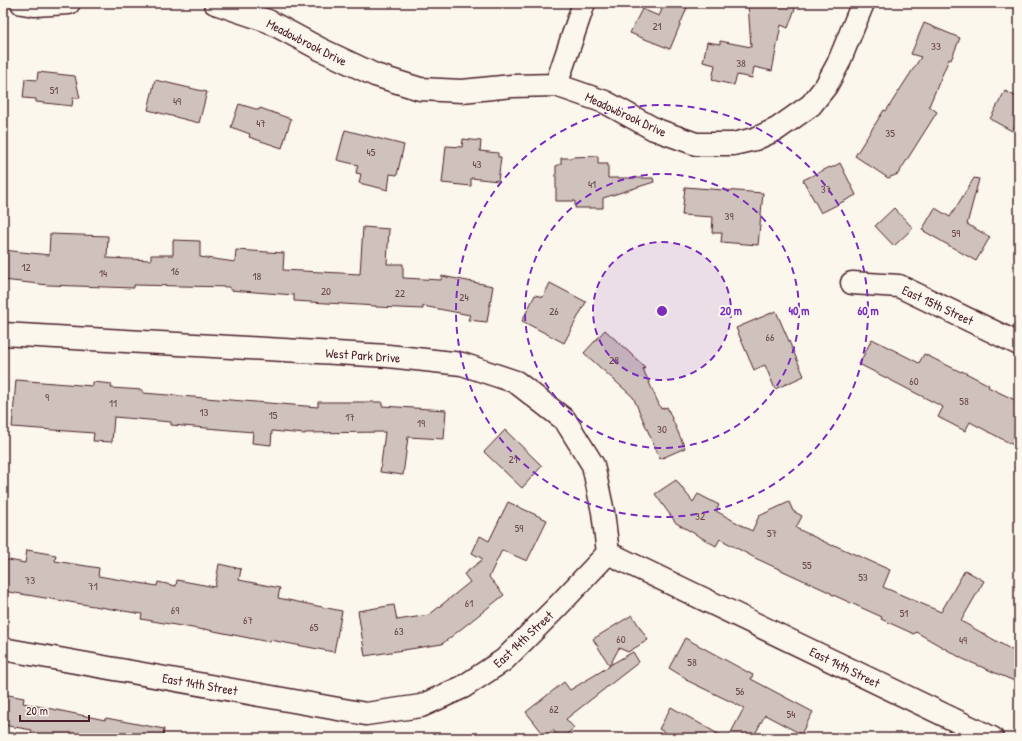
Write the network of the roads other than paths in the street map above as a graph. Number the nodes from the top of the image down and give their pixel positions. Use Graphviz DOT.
graph roads {
  1 [pos="22,3"];
  2 [pos="69,3"];
  3 [pos="215,3"];
  4 [pos="584,3"];
  5 [pos="863,3"];
  6 [pos="266,12"];
  7 [pos="556,85"];
  8 [pos="852,283"];
  9 [pos="3,334"];
  10 [pos="1019,344"];
  11 [pos="608,553"];
  12 [pos="3,649"];
  13 [pos="992,738"];
  1 -- 2 [label="street"];
  3 -- 6 [label="street, Meadowbrook Drive"];
  4 -- 7 [label="street"];
  5 -- 7 [label="street, Meadowbrook Drive"];
  6 -- 7 [label="street, Meadowbrook Drive"];
  8 -- 10 [label="street, East 15th Street"];
  9 -- 11 [label="street, West Park Drive"];
  11 -- 12 [label="street, East 14th Street"];
  11 -- 13 [label="street, East 14th Street"];
}
